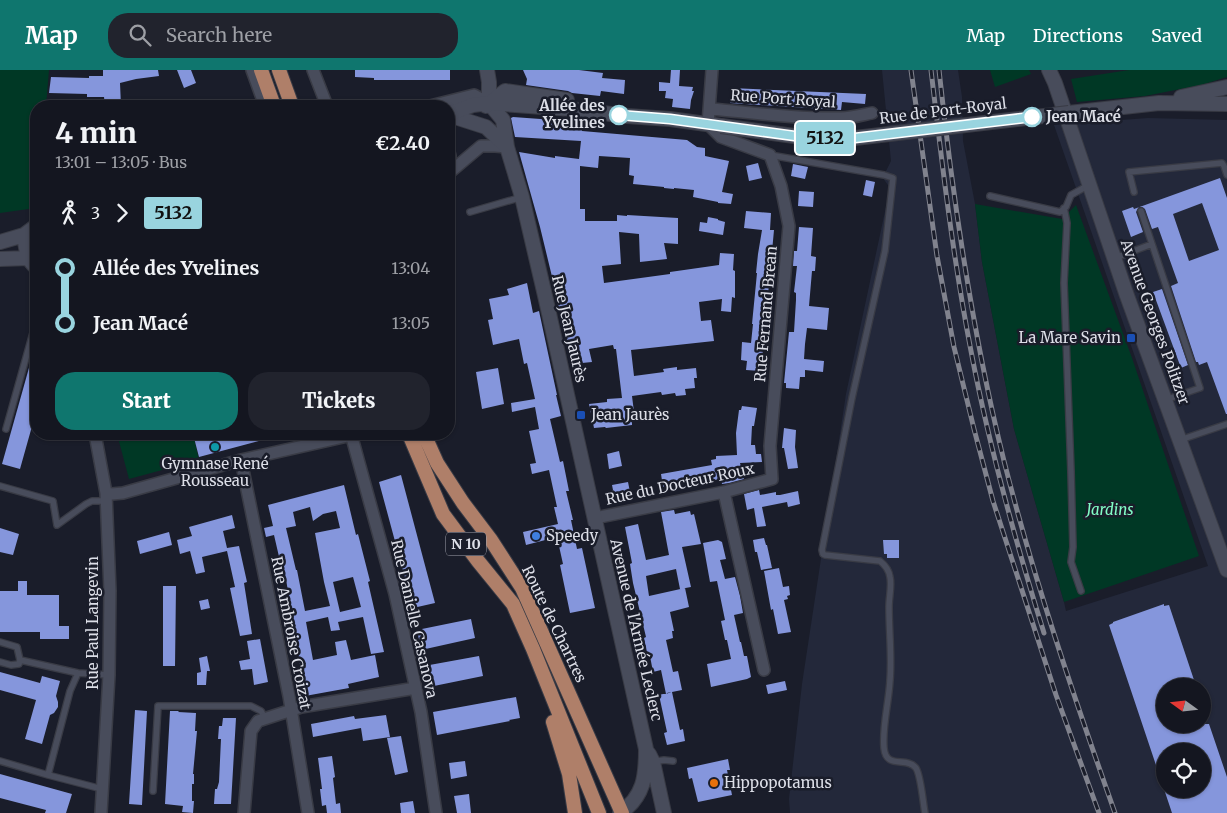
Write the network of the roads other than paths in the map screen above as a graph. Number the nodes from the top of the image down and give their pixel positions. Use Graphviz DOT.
graph roads {
  1 [pos="252,70"];
  2 [pos="261,70"];
  3 [pos="279,70"];
  4 [pos="313,70"];
  5 [pos="487,70"];
  6 [pos="712,70"];
  7 [pos="1049,70"];
  8 [pos="1227,87"];
  9 [pos="264,100"];
  10 [pos="272,100"];
  11 [pos="290,100"];
  12 [pos="325,100"];
  13 [pos="454,100"];
  14 [pos="489,103"];
  15 [pos="1159,103"];
  16 [pos="1227,104"];
  17 [pos="710,108"];
  18 [pos="872,114"];
  19 [pos="455,117"];
  20 [pos="455,119"];
  21 [pos="714,125"];
  22 [pos="507,147"];
  23 [pos="770,155"];
  24 [pos="455,168"];
  25 [pos="1227,175"];
  26 [pos="1089,185"];
  27 [pos="1134,192"];
  28 [pos="990,196"];
  29 [pos="522,197"];
  30 [pos="1064,208"];
  31 [pos="1141,211"];
  32 [pos="470,212"];
  33 [pos="30,233"];
  34 [pos="25,239"];
  35 [pos="0,242"];
  36 [pos="1152,244"];
  37 [pos="0,248"];
  38 [pos="30,255"];
  39 [pos="1114,258"];
  40 [pos="0,259"];
  41 [pos="30,262"];
  42 [pos="30,344"];
  43 [pos="1165,400"];
  44 [pos="1227,424"];
  45 [pos="6,430"];
  46 [pos="96,440"];
  47 [pos="326,440"];
  48 [pos="354,440"];
  49 [pos="412,440"];
  50 [pos="427,440"];
  51 [pos="1180,440"];
  52 [pos="241,460"];
  53 [pos="772,479"];
  54 [pos="0,486"];
  55 [pos="724,492"];
  56 [pos="107,497"];
  57 [pos="595,518"];
  58 [pos="1227,570"];
  59 [pos="1081,591"];
  60 [pos="0,642"];
  61 [pos="533,649"];
  62 [pos="20,660"];
  63 [pos="0,662"];
  64 [pos="764,670"];
  65 [pos="78,674"];
  66 [pos="109,675"];
  67 [pos="416,688"];
  68 [pos="292,710"];
  69 [pos="265,718"];
  70 [pos="0,761"];
  71 [pos="673,761"];
  72 [pos="650,764"];
  73 [pos="48,775"];
  74 [pos="102,789"];
  75 [pos="153,791"];
  76 [pos="101,813"];
  77 [pos="244,813"];
  78 [pos="308,813"];
  79 [pos="436,813"];
  80 [pos="575,813"];
  81 [pos="599,813"];
  82 [pos="624,813"];
  83 [pos="664,813"];
  84 [pos="925,813"];
  1 -- 9 [label="street"];
  2 -- 10 [label="main road"];
  3 -- 11 [label="main road"];
  4 -- 12 [label="street"];
  5 -- 14 [label="street"];
  6 -- 17 [label="street"];
  7 -- 26 [label="street, Avenue Georges Politzer"];
  8 -- 15 [label="street, Rue de Port-Royal"];
  13 -- 14 [label="street"];
  14 -- 19 [label="street, Rue de Port-Royal"];
  14 -- 21 [label="street, Rue de Port-Royal"];
  14 -- 22 [label="street, Rue Jean Jaurès"];
  15 -- 16 [label="street, Rue de Port-Royal"];
  15 -- 21 [label="street, Rue de Port-Royal, bridge"];
  17 -- 18 [label="street, Rue Port Royal"];
  17 -- 21 [label="street, Rue Port Royal"];
  20 -- 22 [label="street, Rue Jean Jaurès"];
  21 -- 23 [label="street"];
  22 -- 24 [label="street"];
  22 -- 29 [label="street, Rue Jean Jaurès"];
  23 -- 53 [label="street, Rue Fernand Brean"];
  23 -- 84 [label="lane"];
  25 -- 27 [label="lane"];
  26 -- 30 [label="lane"];
  26 -- 39 [label="street, Avenue Georges Politzer"];
  28 -- 30 [label="lane"];
  29 -- 32 [label="lane"];
  29 -- 57 [label="street, Rue Jean Jaurès"];
  30 -- 59 [label="lane"];
  31 -- 36 [label="lane"];
  33 -- 34 [label="street"];
  34 -- 35 [label="street"];
  34 -- 37 [label="lane"];
  34 -- 38 [label="street"];
  36 -- 39 [label="lane"];
  36 -- 43 [label="lane"];
  39 -- 43 [label="street, Avenue Georges Politzer"];
  40 -- 41 [label="street"];
  42 -- 45 [label="lane"];
  43 -- 51 [label="street, Avenue Georges Politzer"];
  44 -- 51 [label="lane"];
  46 -- 56 [label="street, Rue Paul Langevin"];
  47 -- 52 [label="street"];
  48 -- 67 [label="street, Rue Danielle Casanova"];
  49 -- 61 [label="main road, Route de Chartres / N 10"];
  50 -- 82 [label="main road, Route de Chartres / N 10"];
  51 -- 58 [label="street, Avenue Georges Politzer"];
  52 -- 56 [label="street"];
  52 -- 68 [label="street, Rue Ambroise Croizat"];
  53 -- 55 [label="street, Rue du Docteur Roux"];
  54 -- 56 [label="lane"];
  55 -- 57 [label="street, Rue du Docteur Roux"];
  55 -- 64 [label="street"];
  56 -- 66 [label="street, Rue Paul Langevin"];
  57 -- 72 [label="street, Avenue de l'Armée Leclerc"];
  60 -- 62 [label="lane"];
  61 -- 80 [label="main road"];
  61 -- 81 [label="main road, Route de Chartres / N 10"];
  62 -- 63 [label="lane"];
  62 -- 65 [label="lane"];
  65 -- 66 [label="lane"];
  65 -- 73 [label="lane"];
  66 -- 74 [label="street, Rue Paul Langevin"];
  67 -- 68 [label="street"];
  67 -- 79 [label="street, Rue Danielle Casanova"];
  68 -- 69 [label="street"];
  68 -- 78 [label="street, Rue Ambroise Croizat"];
  69 -- 75 [label="lane"];
  69 -- 77 [label="street"];
  70 -- 73 [label="lane"];
  71 -- 72 [label="lane"];
  72 -- 82 [label="street, Avenue de l'Armée Leclerc"];
  72 -- 83 [label="street, Avenue de l'Armée Leclerc"];
  73 -- 74 [label="lane"];
  74 -- 76 [label="street, Rue Paul Langevin"];
}
